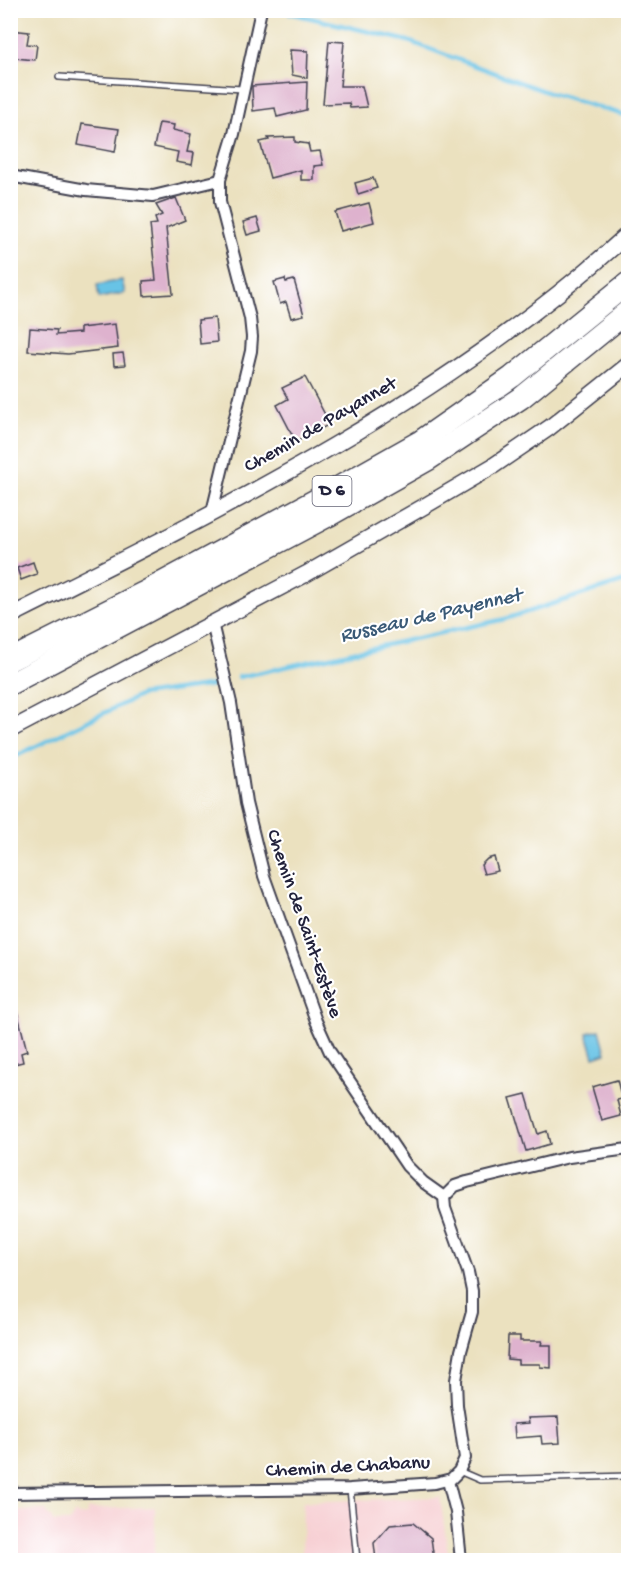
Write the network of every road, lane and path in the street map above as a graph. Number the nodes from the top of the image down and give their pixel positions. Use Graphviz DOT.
graph roads {
  1 [pos="261,10"];
  2 [pos="59,78"];
  3 [pos="242,89"];
  4 [pos="10,176"];
  5 [pos="220,180"];
  6 [pos="628,234"];
  7 [pos="628,283"];
  8 [pos="628,311"];
  9 [pos="628,365"];
  10 [pos="212,512"];
  11 [pos="10,616"];
  12 [pos="212,623"];
  13 [pos="10,660"];
  14 [pos="10,684"];
  15 [pos="10,730"];
  16 [pos="628,1149"];
  17 [pos="444,1197"];
  18 [pos="459,1471"];
  19 [pos="628,1476"];
  20 [pos="448,1481"];
  21 [pos="350,1489"];
  22 [pos="10,1493"];
  23 [pos="357,1560"];
  24 [pos="461,1560"];
  1 -- 3 [label="street"];
  2 -- 3 [label="lane"];
  3 -- 5 [label="street"];
  4 -- 5 [label="street"];
  5 -- 10 [label="street"];
  6 -- 10 [label="street, Chemin de Payannet"];
  7 -- 13 [label="highway, D 6"];
  8 -- 14 [label="highway, D 6"];
  9 -- 12 [label="street"];
  10 -- 11 [label="street, Chemin de Payannet"];
  12 -- 15 [label="street"];
  12 -- 17 [label="street, Chemin de Saint-Estève"];
  16 -- 17 [label="street"];
  17 -- 18 [label="street, Chemin de Chabanu"];
  18 -- 19 [label="lane"];
  18 -- 20 [label="street, Chemin de Chabanu"];
  20 -- 21 [label="street, Chemin de Chabanu"];
  20 -- 24 [label="street"];
  21 -- 22 [label="street, Chemin de Chabanu"];
  21 -- 23 [label="lane"];
}
